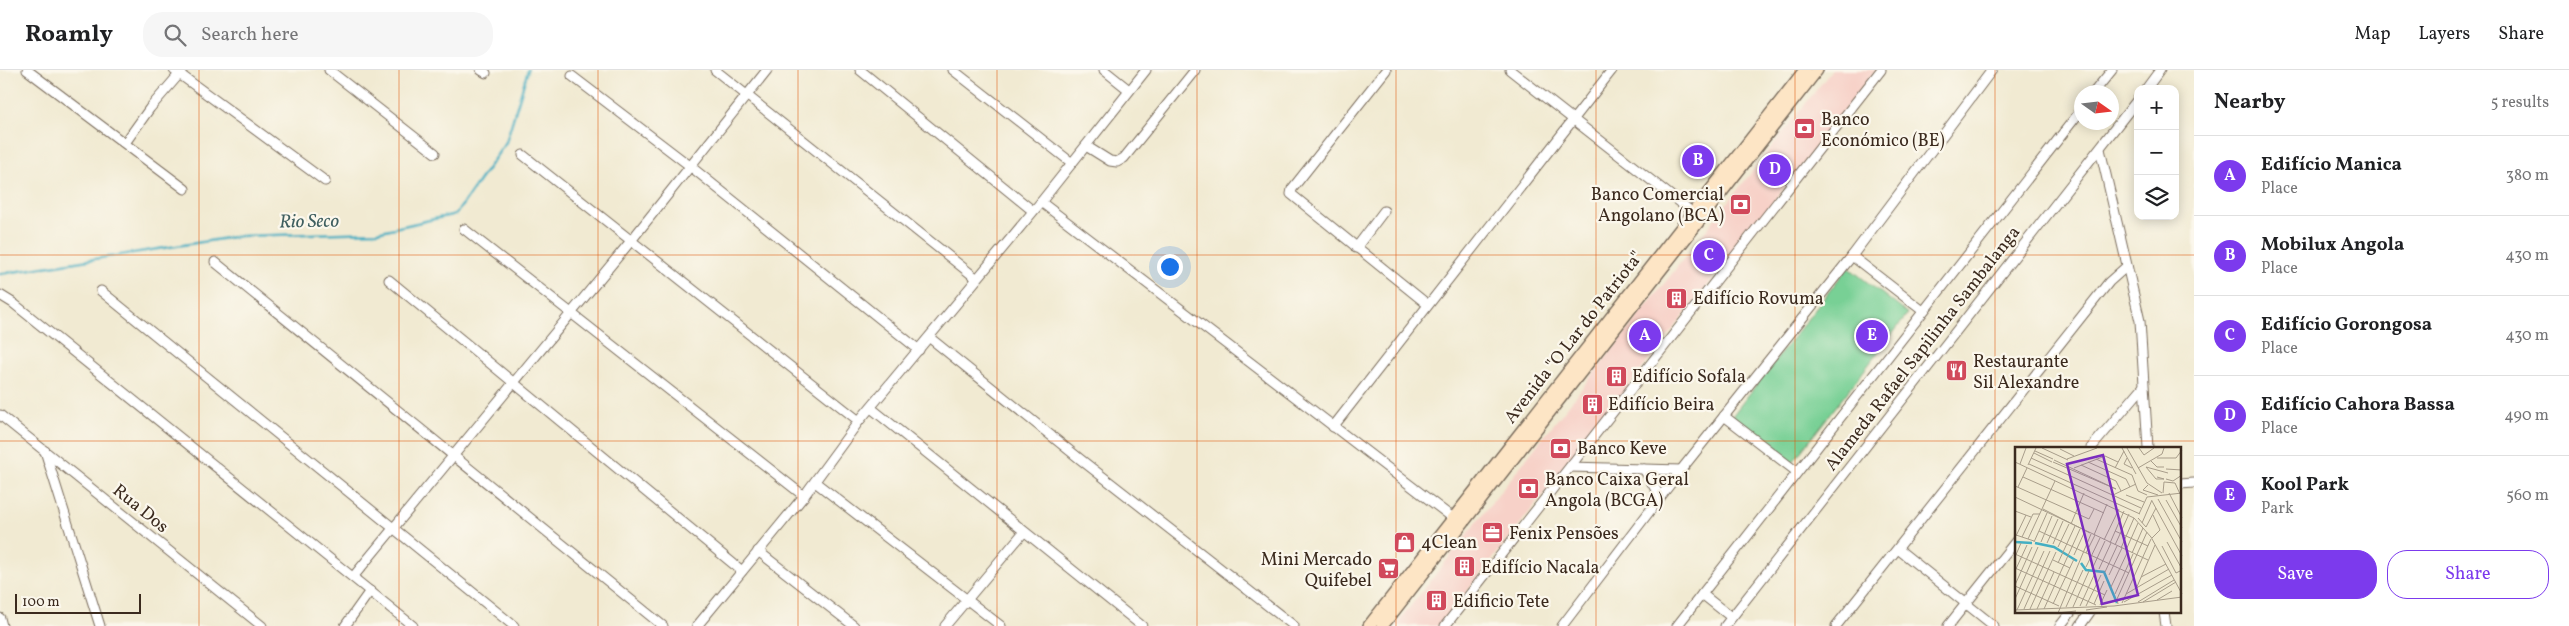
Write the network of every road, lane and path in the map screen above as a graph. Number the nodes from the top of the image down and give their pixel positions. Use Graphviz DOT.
graph roads {
  1 [pos="27,70"];
  2 [pos="329,70"];
  3 [pos="715,70"];
  4 [pos="767,70"];
  5 [pos="860,70"];
  6 [pos="953,70"];
  7 [pos="1104,70"];
  8 [pos="1146,70"];
  9 [pos="1195,70"];
  10 [pos="1386,70"];
  11 [pos="1510,70"];
  12 [pos="1612,70"];
  13 [pos="1805,70"];
  14 [pos="1817,70"];
  15 [pos="1881,70"];
  16 [pos="1992,70"];
  17 [pos="2112,70"];
  18 [pos="2160,70"];
  19 [pos="179,71"];
  20 [pos="572,76"];
  21 [pos="2100,85"];
  22 [pos="2149,85"];
  23 [pos="1129,90"];
  24 [pos="746,95"];
  25 [pos="2134,104"];
  26 [pos="1574,119"];
  27 [pos="2074,119"];
  28 [pos="125,143"];
  29 [pos="1086,146"];
  30 [pos="2100,149"];
  31 [pos="436,154"];
  32 [pos="523,155"];
  33 [pos="1072,163"];
  34 [pos="690,166"];
  35 [pos="325,181"];
  36 [pos="185,188"];
  37 [pos="1041,202"];
  38 [pos="1033,211"];
  39 [pos="1384,211"];
  40 [pos="1693,212"];
  41 [pos="464,229"];
  42 [pos="630,242"];
  43 [pos="1356,248"];
  44 [pos="1852,256"];
  45 [pos="216,262"];
  46 [pos="2127,266"];
  47 [pos="976,278"];
  48 [pos="389,280"];
  49 [pos="101,291"];
  50 [pos="0,295"];
  51 [pos="1427,304"];
  52 [pos="1923,311"];
  53 [pos="570,312"];
  54 [pos="930,338"];
  55 [pos="919,350"];
  56 [pos="513,382"];
  57 [pos="2143,387"];
  58 [pos="871,408"];
  59 [pos="0,415"];
  60 [pos="1724,416"];
  61 [pos="859,422"];
  62 [pos="1333,427"];
  63 [pos="2092,447"];
  64 [pos="2148,447"];
  65 [pos="45,451"];
  66 [pos="451,455"];
  67 [pos="1570,467"];
  68 [pos="1644,469"];
  69 [pos="1681,470"];
  70 [pos="1797,472"];
  71 [pos="815,482"];
  72 [pos="804,496"];
  73 [pos="1660,497"];
  74 [pos="1452,518"];
  75 [pos="394,527"];
  76 [pos="1023,532"];
  77 [pos="2015,542"];
  78 [pos="1898,548"];
  79 [pos="758,551"];
  80 [pos="742,571"];
  81 [pos="352,577"];
  82 [pos="370,591"];
  83 [pos="1702,594"];
  84 [pos="967,599"];
  85 [pos="1966,604"];
  86 [pos="2069,614"];
  87 [pos="2089,614"];
  88 [pos="1731,617"];
  89 [pos="0,618"];
  90 [pos="700,623"];
  91 [pos="102,625"];
  92 [pos="1564,625"];
  93 [pos="2,626"];
  94 [pos="262,626"];
  95 [pos="346,626"];
  96 [pos="413,626"];
  97 [pos="514,626"];
  98 [pos="663,626"];
  99 [pos="710,626"];
  100 [pos="854,626"];
  101 [pos="945,626"];
  102 [pos="1001,626"];
  103 [pos="1142,626"];
  104 [pos="1294,626"];
  105 [pos="1369,626"];
  106 [pos="1382,626"];
  107 [pos="1445,626"];
  108 [pos="1677,626"];
  109 [pos="1724,626"];
  110 [pos="1836,626"];
  111 [pos="1948,626"];
  112 [pos="1994,626"];
  113 [pos="2060,626"];
  114 [pos="2080,626"];
  1 -- 28 [label="street"];
  2 -- 31 [label="street"];
  3 -- 24 [label="street"];
  4 -- 24 [label="street"];
  5 -- 38 [label="street"];
  6 -- 33 [label="street"];
  7 -- 23 [label="street"];
  8 -- 23 [label="street"];
  9 -- 29 [label="street"];
  10 -- 43 [label="street"];
  11 -- 26 [label="street"];
  12 -- 26 [label="street"];
  13 -- 40 [label="main road, Avenida \"O Lar do Patriota\""];
  14 -- 106 [label="main road, Avenida \"O Lar do Patriota\""];
  15 -- 67 [label="street"];
  16 -- 44 [label="street"];
  17 -- 21 [label="street"];
  18 -- 22 [label="street"];
  19 -- 28 [label="street"];
  19 -- 35 [label="street"];
  20 -- 34 [label="street"];
  23 -- 29 [label="street"];
  24 -- 34 [label="street"];
  24 -- 47 [label="street"];
  25 -- 30 [label="street, Alameda Rafael Sapilinha Sambalanga"];
  26 -- 40 [label="street"];
  26 -- 51 [label="street"];
  27 -- 52 [label="street, Alameda Rafael Sapilinha Sambalanga"];
  28 -- 36 [label="street"];
  29 -- 33 [label="street"];
  30 -- 46 [label="street"];
  30 -- 88 [label="street, Alameda Rafael Sapilinha Sambalanga"];
  32 -- 42 [label="street"];
  33 -- 37 [label="street"];
  34 -- 42 [label="street"];
  34 -- 55 [label="street"];
  37 -- 38 [label="street"];
  37 -- 62 [label="street"];
  38 -- 47 [label="street"];
  39 -- 43 [label="street"];
  40 -- 74 [label="main road, Avenida \"O Lar do Patriota\""];
  41 -- 53 [label="street"];
  42 -- 53 [label="street"];
  42 -- 61 [label="street"];
  43 -- 51 [label="street"];
  44 -- 52 [label="street"];
  44 -- 60 [label="street"];
  45 -- 66 [label="street"];
  46 -- 57 [label="street"];
  46 -- 78 [label="street"];
  47 -- 54 [label="street"];
  48 -- 56 [label="street"];
  49 -- 75 [label="street"];
  50 -- 81 [label="street"];
  51 -- 62 [label="street"];
  52 -- 70 [label="street, Alameda Rafael Sapilinha Sambalanga"];
  53 -- 56 [label="street"];
  53 -- 72 [label="street"];
  54 -- 55 [label="street"];
  54 -- 104 [label="street"];
  55 -- 58 [label="street"];
  56 -- 66 [label="street"];
  56 -- 80 [label="street"];
  57 -- 63 [label="street"];
  57 -- 64 [label="street"];
  58 -- 61 [label="street"];
  58 -- 76 [label="street"];
  59 -- 65 [label="street, Rua Dos"];
  60 -- 69 [label="street"];
  60 -- 70 [label="street"];
  61 -- 71 [label="street"];
  62 -- 74 [label="street"];
  65 -- 91 [label="street"];
  65 -- 94 [label="street, Rua Dos"];
  66 -- 75 [label="street"];
  66 -- 98 [label="street"];
  67 -- 68 [label="street"];
  67 -- 107 [label="street"];
  68 -- 69 [label="street"];
  68 -- 73 [label="street"];
  69 -- 73 [label="street"];
  70 -- 83 [label="street, Alameda Rafael Sapilinha Sambalanga"];
  71 -- 72 [label="street"];
  71 -- 84 [label="street"];
  72 -- 79 [label="street"];
  73 -- 92 [label="street"];
  74 -- 105 [label="main road, Avenida \"O Lar do Patriota\""];
  75 -- 81 [label="street"];
  75 -- 97 [label="street"];
  76 -- 84 [label="street"];
  76 -- 103 [label="street"];
  77 -- 85 [label="street"];
  78 -- 85 [label="street"];
  78 -- 110 [label="street"];
  79 -- 80 [label="street"];
  79 -- 100 [label="street"];
  80 -- 90 [label="street"];
  81 -- 82 [label="street"];
  82 -- 95 [label="street"];
  82 -- 96 [label="street"];
  83 -- 88 [label="street"];
  83 -- 108 [label="street, Alameda Rafael Sapilinha Sambalanga"];
  84 -- 101 [label="street"];
  84 -- 102 [label="street"];
  85 -- 111 [label="street"];
  85 -- 112 [label="street"];
  86 -- 113 [label="street"];
  87 -- 114 [label="street"];
  88 -- 109 [label="street, Alameda Rafael Sapilinha Sambalanga"];
  89 -- 93 [label="street"];
  90 -- 99 [label="street"];
}
